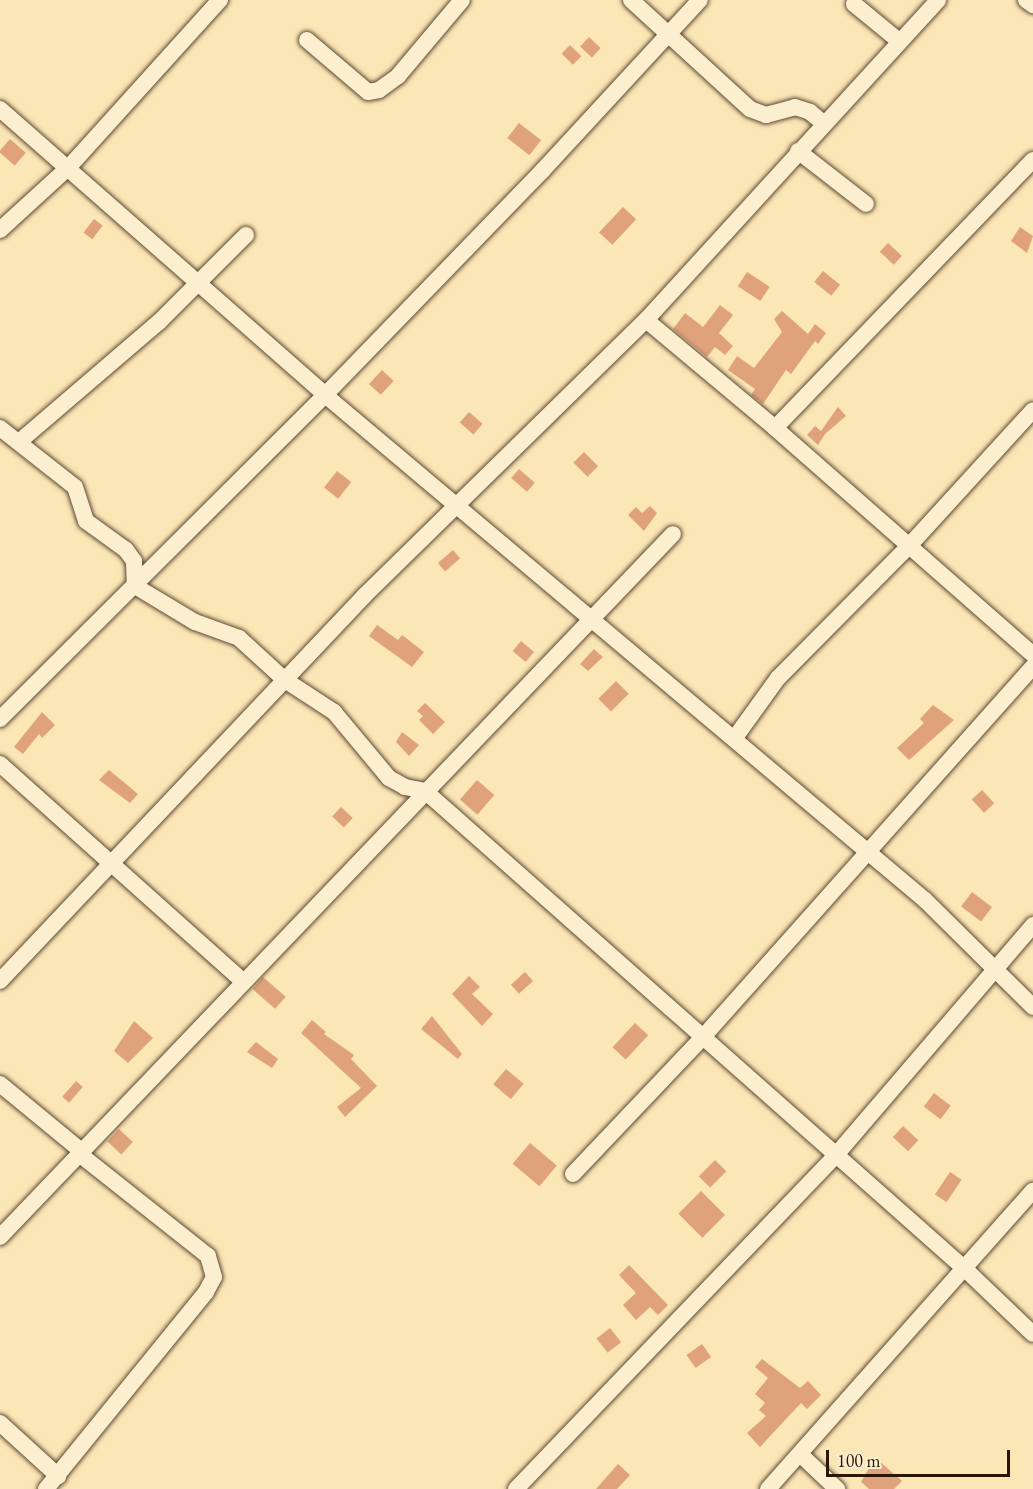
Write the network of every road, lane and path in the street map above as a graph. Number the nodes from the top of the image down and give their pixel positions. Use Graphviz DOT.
graph roads {
  1 [pos="220,0"];
  2 [pos="462,0"];
  3 [pos="631,0"];
  4 [pos="700,0"];
  5 [pos="938,0"];
  6 [pos="1026,0"];
  7 [pos="854,4"];
  8 [pos="1033,6"];
  9 [pos="670,35"];
  10 [pos="307,40"];
  11 [pos="900,41"];
  12 [pos="0,110"];
  13 [pos="823,123"];
  14 [pos="798,151"];
  15 [pos="1033,160"];
  16 [pos="68,168"];
  17 [pos="867,204"];
  18 [pos="0,231"];
  19 [pos="246,235"];
  20 [pos="199,284"];
  21 [pos="646,320"];
  22 [pos="325,395"];
  23 [pos="1033,410"];
  24 [pos="0,428"];
  25 [pos="776,428"];
  26 [pos="20,441"];
  27 [pos="456,505"];
  28 [pos="673,534"];
  29 [pos="908,547"];
  30 [pos="135,586"];
  31 [pos="591,617"];
  32 [pos="1033,655"];
  33 [pos="1033,666"];
  34 [pos="285,680"];
  35 [pos="0,719"];
  36 [pos="734,739"];
  37 [pos="0,764"];
  38 [pos="425,791"];
  39 [pos="867,852"];
  40 [pos="112,863"];
  41 [pos="1033,925"];
  42 [pos="994,970"];
  43 [pos="0,981"];
  44 [pos="244,982"];
  45 [pos="1033,1007"];
  46 [pos="703,1037"];
  47 [pos="0,1084"];
  48 [pos="79,1152"];
  49 [pos="836,1155"];
  50 [pos="573,1174"];
  51 [pos="1033,1191"];
  52 [pos="0,1237"];
  53 [pos="964,1268"];
  54 [pos="1033,1334"];
  55 [pos="0,1423"];
  56 [pos="801,1455"];
  57 [pos="58,1476"];
  58 [pos="46,1489"];
  59 [pos="516,1489"];
  60 [pos="768,1489"];
  61 [pos="837,1489"];
  1 -- 16 [label="street"];
  2 -- 10 [label="street"];
  3 -- 9 [label="street"];
  4 -- 9 [label="street"];
  5 -- 11 [label="street"];
  6 -- 8 [label="street"];
  7 -- 11 [label="street"];
  9 -- 13 [label="street"];
  9 -- 22 [label="street"];
  11 -- 13 [label="street"];
  12 -- 16 [label="street"];
  13 -- 14 [label="street"];
  14 -- 17 [label="street"];
  14 -- 21 [label="street"];
  15 -- 25 [label="street"];
  16 -- 18 [label="street"];
  16 -- 20 [label="street"];
  19 -- 20 [label="street"];
  20 -- 22 [label="street"];
  20 -- 26 [label="street"];
  21 -- 25 [label="street"];
  21 -- 27 [label="street"];
  22 -- 27 [label="street"];
  22 -- 30 [label="street"];
  23 -- 29 [label="street"];
  24 -- 26 [label="street"];
  25 -- 29 [label="street"];
  26 -- 30 [label="street"];
  27 -- 31 [label="street"];
  27 -- 34 [label="street"];
  28 -- 31 [label="street"];
  29 -- 32 [label="street"];
  29 -- 36 [label="street"];
  30 -- 34 [label="street"];
  30 -- 35 [label="street"];
  31 -- 36 [label="street"];
  31 -- 38 [label="street"];
  33 -- 39 [label="street"];
  34 -- 38 [label="street"];
  34 -- 40 [label="street"];
  36 -- 39 [label="street"];
  37 -- 40 [label="street"];
  38 -- 44 [label="street"];
  38 -- 46 [label="street"];
  39 -- 42 [label="street"];
  39 -- 46 [label="street"];
  40 -- 43 [label="street"];
  40 -- 44 [label="street"];
  41 -- 42 [label="street"];
  42 -- 45 [label="street"];
  42 -- 49 [label="street"];
  44 -- 48 [label="street"];
  46 -- 49 [label="street"];
  46 -- 50 [label="street"];
  47 -- 48 [label="street"];
  48 -- 52 [label="street"];
  48 -- 57 [label="street"];
  49 -- 53 [label="street"];
  49 -- 59 [label="street"];
  51 -- 53 [label="street"];
  53 -- 54 [label="street"];
  53 -- 56 [label="street"];
  55 -- 57 [label="street"];
  56 -- 60 [label="street"];
  56 -- 61 [label="street"];
  57 -- 58 [label="street"];
}
